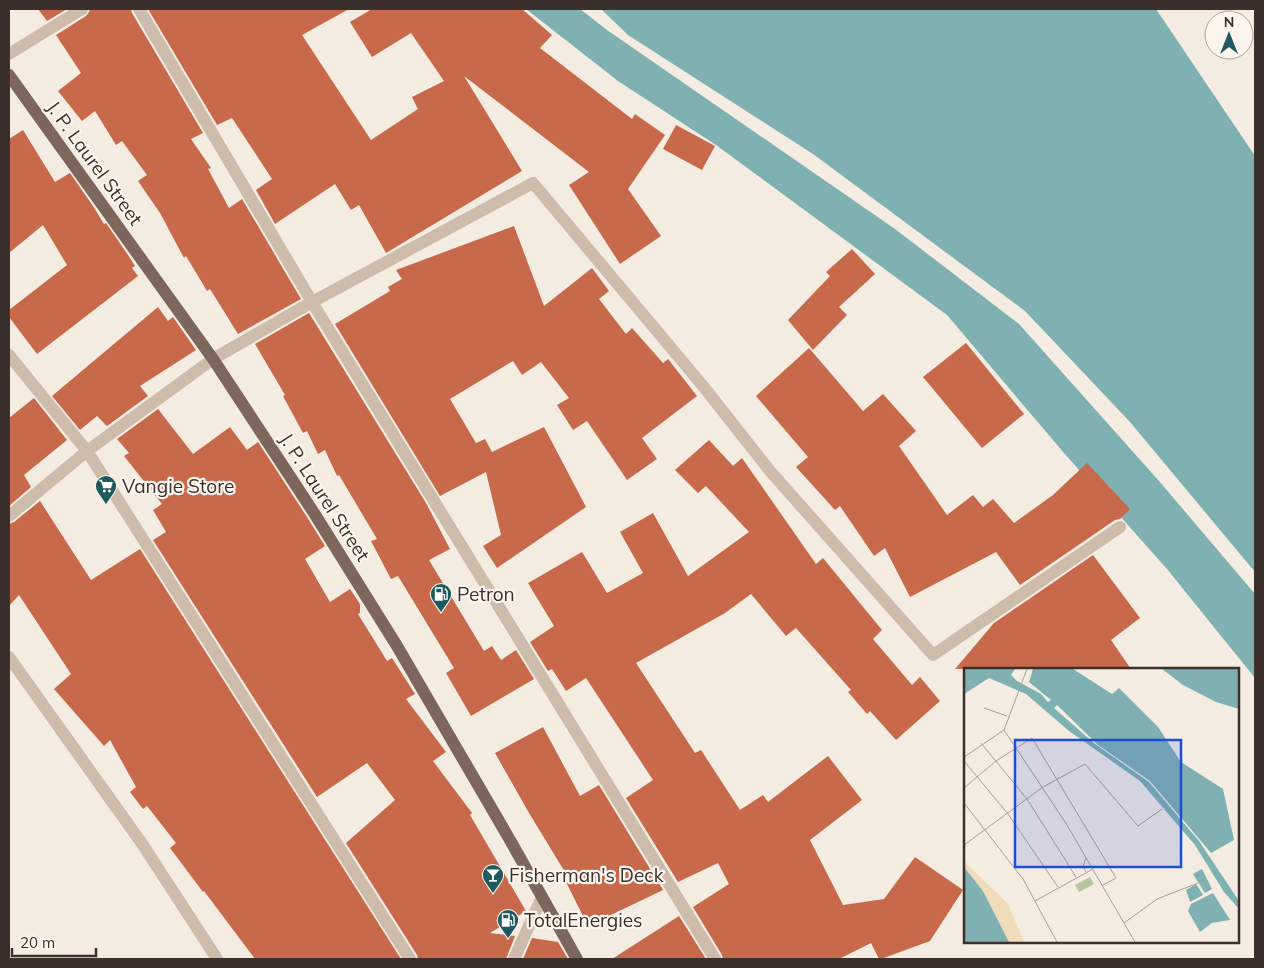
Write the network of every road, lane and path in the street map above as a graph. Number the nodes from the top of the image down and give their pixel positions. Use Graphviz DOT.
graph roads {
  1 [pos="82,9"];
  2 [pos="139,9"];
  3 [pos="9,54"];
  4 [pos="9,75"];
  5 [pos="312,302"];
  6 [pos="9,356"];
  7 [pos="213,359"];
  8 [pos="87,451"];
  9 [pos="9,516"];
  10 [pos="1120,527"];
  11 [pos="9,657"];
  12 [pos="542,897"];
  13 [pos="217,959"];
  14 [pos="410,959"];
  15 [pos="514,959"];
  16 [pos="577,959"];
  17 [pos="715,959"];
  1 -- 3 [label="street"];
  2 -- 5 [label="street"];
  4 -- 7 [label="main road, J. P. Laurel Street"];
  5 -- 7 [label="street"];
  5 -- 10 [label="street"];
  5 -- 17 [label="street"];
  6 -- 8 [label="street"];
  7 -- 8 [label="street"];
  7 -- 12 [label="main road, J. P. Laurel Street"];
  8 -- 9 [label="street"];
  8 -- 14 [label="street"];
  11 -- 13 [label="street"];
  12 -- 15 [label="street"];
  12 -- 16 [label="main road, J. P. Laurel Street"];
}
